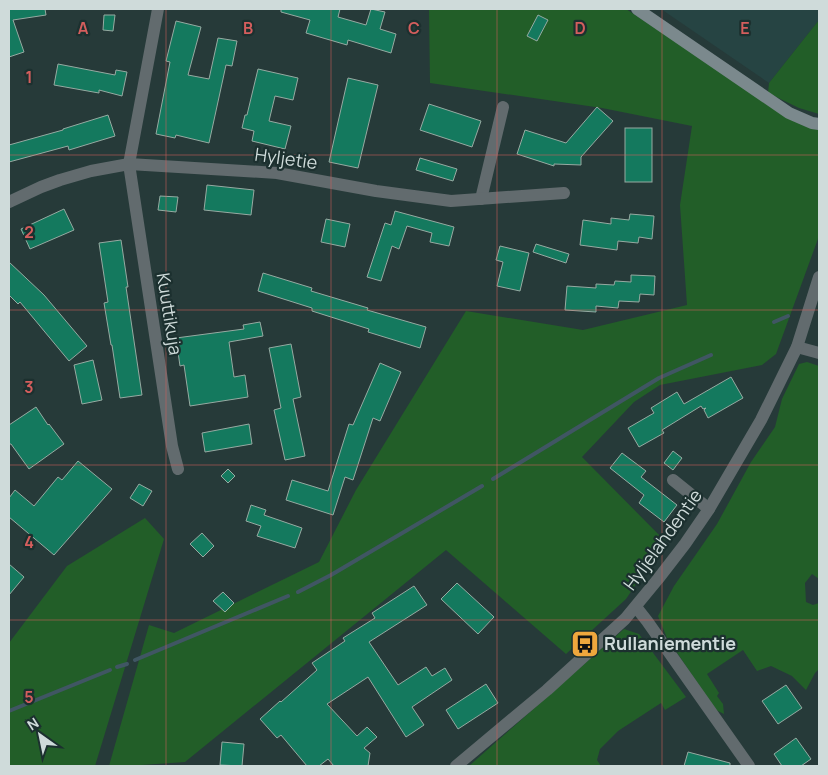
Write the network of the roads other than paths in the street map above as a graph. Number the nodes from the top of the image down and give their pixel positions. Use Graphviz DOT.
graph roads {
  1 [pos="158,9"];
  2 [pos="637,9"];
  3 [pos="503,107"];
  4 [pos="819,124"];
  5 [pos="129,164"];
  6 [pos="564,193"];
  7 [pos="481,199"];
  8 [pos="9,202"];
  9 [pos="819,277"];
  10 [pos="797,347"];
  11 [pos="819,353"];
  12 [pos="178,469"];
  13 [pos="673,480"];
  14 [pos="709,509"];
  15 [pos="636,607"];
  16 [pos="456,766"];
  17 [pos="749,766"];
  1 -- 5 [label="street, Kuuttikuja"];
  2 -- 4 [label="street"];
  3 -- 7 [label="street"];
  5 -- 7 [label="street, Hyljetie"];
  5 -- 8 [label="street, Hyljetie"];
  5 -- 12 [label="street, Kuuttikuja"];
  6 -- 7 [label="street, Hyljetie"];
  9 -- 10 [label="street, Hyljelahdentie"];
  10 -- 11 [label="street"];
  10 -- 14 [label="street, Hyljelahdentie"];
  13 -- 14 [label="street"];
  14 -- 15 [label="street, Hyljelahdentie"];
  15 -- 16 [label="street, Hyljelahdentie"];
  15 -- 17 [label="street"];
}
